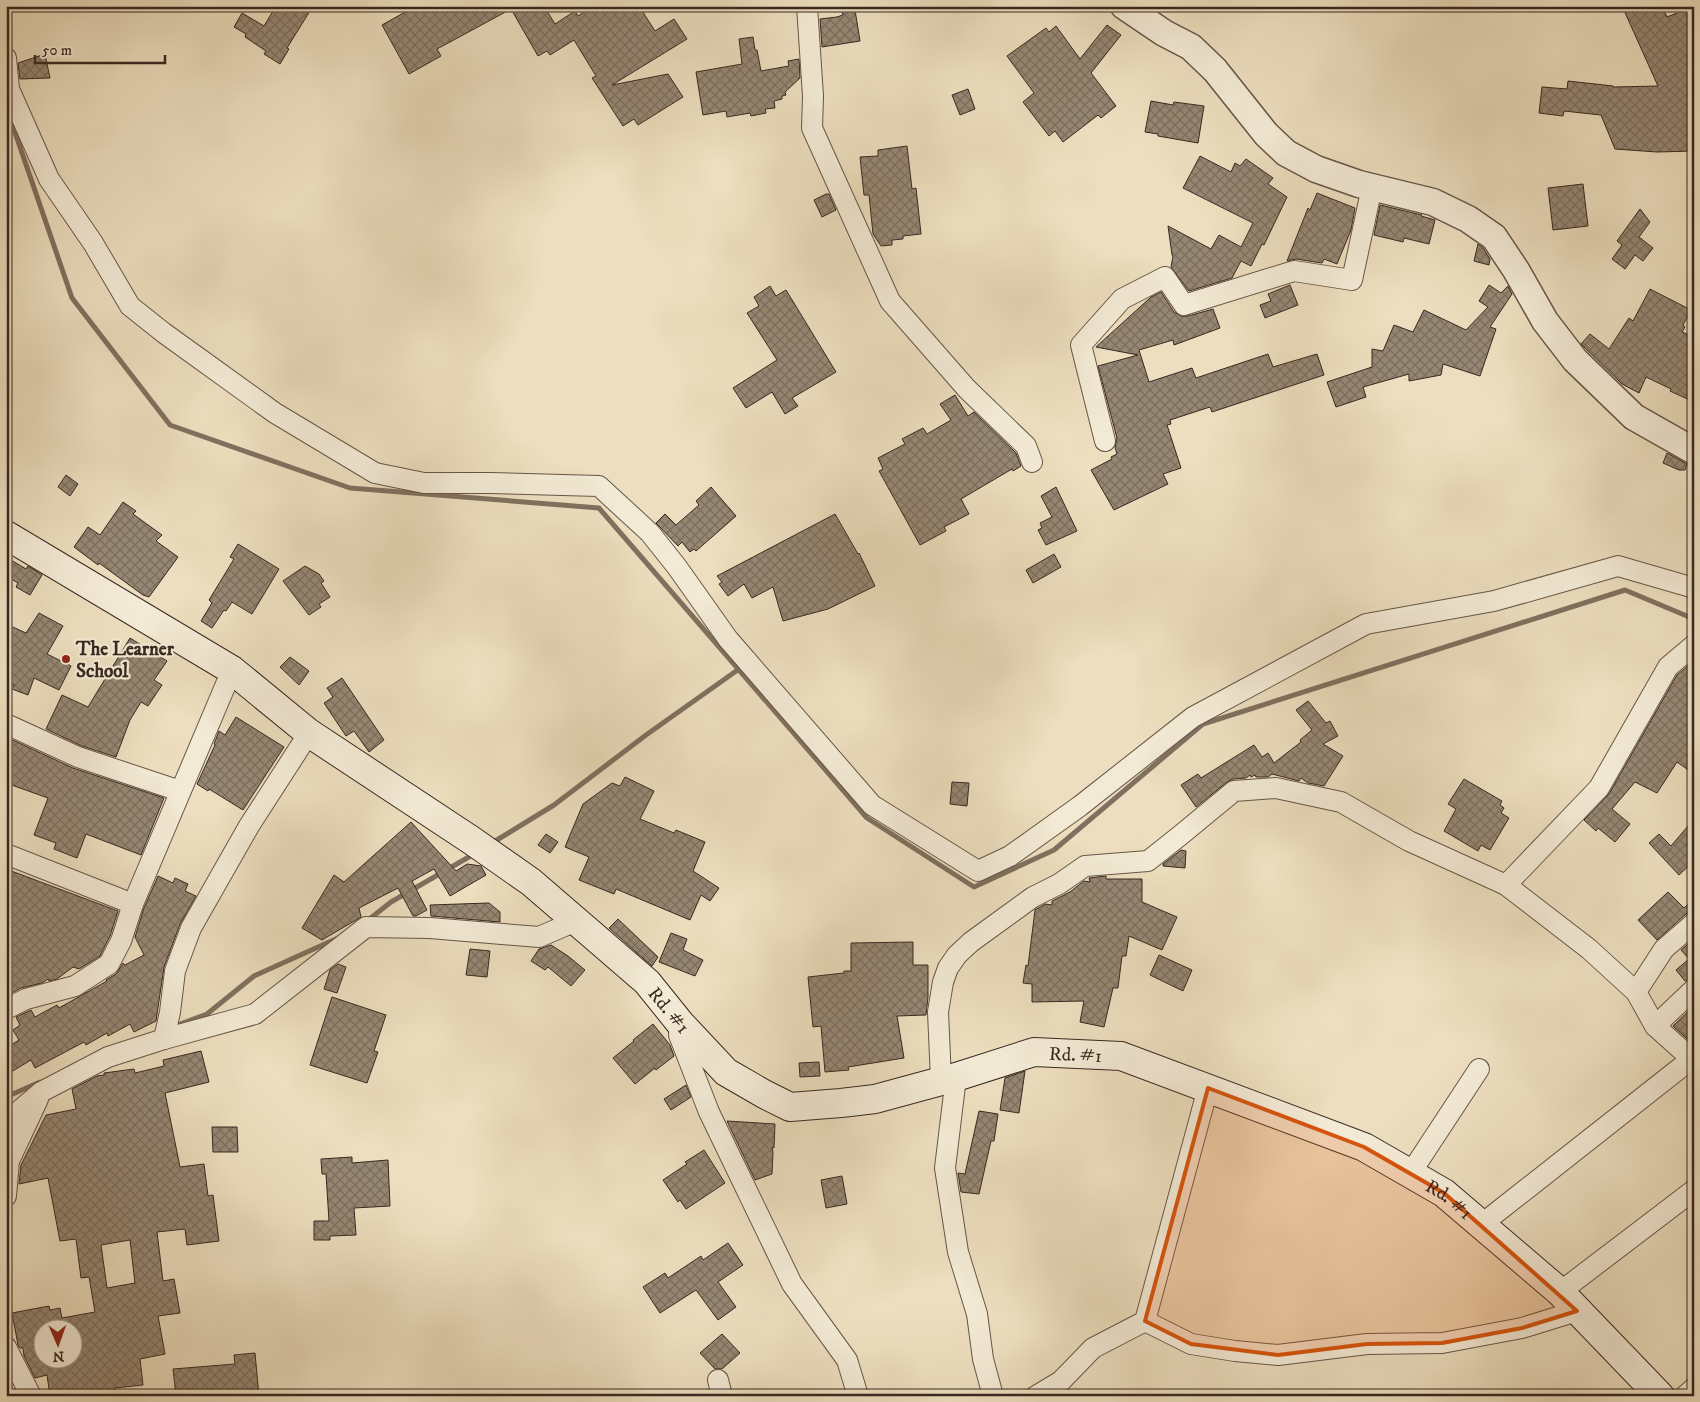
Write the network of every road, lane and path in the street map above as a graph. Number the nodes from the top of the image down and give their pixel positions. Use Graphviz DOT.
graph roads {
  1 [pos="807,6"];
  2 [pos="1124,6"];
  3 [pos="1155,6"];
  4 [pos="1164,33"];
  5 [pos="6,58"];
  6 [pos="1372,187"];
  7 [pos="1105,441"];
  8 [pos="1694,451"];
  9 [pos="1032,462"];
  10 [pos="6,535"];
  11 [pos="1694,588"];
  12 [pos="1694,645"];
  13 [pos="232,670"];
  14 [pos="6,724"];
  15 [pos="308,733"];
  16 [pos="180,792"];
  17 [pos="6,854"];
  18 [pos="1506,886"];
  19 [pos="133,904"];
  20 [pos="576,921"];
  21 [pos="1694,923"];
  22 [pos="1694,988"];
  23 [pos="1636,992"];
  24 [pos="6,1009"];
  25 [pos="680,1023"];
  26 [pos="1655,1026"];
  27 [pos="164,1039"];
  28 [pos="1693,1059"];
  29 [pos="1479,1069"];
  30 [pos="948,1078"];
  31 [pos="1208,1088"];
  32 [pos="41,1092"];
  33 [pos="6,1122"];
  34 [pos="1410,1174"];
  35 [pos="1694,1190"];
  36 [pos="6,1196"];
  37 [pos="1482,1224"];
  38 [pos="1568,1302"];
  39 [pos="1145,1321"];
  40 [pos="6,1347"];
  41 [pos="1694,1388"];
  42 [pos="31,1396"];
  43 [pos="858,1396"];
  44 [pos="993,1396"];
  45 [pos="1036,1396"];
  46 [pos="1660,1396"];
  47 [pos="1685,1396"];
  1 -- 9 [label="street"];
  2 -- 4 [label="street"];
  3 -- 4 [label="street"];
  4 -- 6 [label="street"];
  5 -- 11 [label="street"];
  6 -- 7 [label="street"];
  6 -- 8 [label="street"];
  10 -- 13 [label="main road, Rd. #1"];
  12 -- 18 [label="street"];
  13 -- 15 [label="main road, Rd. #1"];
  13 -- 16 [label="street"];
  14 -- 16 [label="street"];
  15 -- 20 [label="main road, Rd. #1"];
  15 -- 27 [label="street"];
  16 -- 19 [label="street"];
  17 -- 19 [label="street"];
  18 -- 23 [label="street"];
  18 -- 30 [label="street"];
  19 -- 24 [label="street"];
  20 -- 25 [label="main road, Rd. #1"];
  20 -- 27 [label="street"];
  21 -- 23 [label="street"];
  22 -- 26 [label="street"];
  23 -- 26 [label="street"];
  25 -- 30 [label="main road, Rd. #1"];
  25 -- 43 [label="street"];
  26 -- 28 [label="street"];
  27 -- 32 [label="street"];
  28 -- 37 [label="street"];
  29 -- 34 [label="street"];
  30 -- 31 [label="main road, Rd. #1"];
  30 -- 44 [label="street"];
  31 -- 34 [label="main road, Rd. #1"];
  31 -- 39 [label="street"];
  32 -- 33 [label="street"];
  32 -- 36 [label="street"];
  34 -- 37 [label="main road, Rd. #1"];
  35 -- 38 [label="street"];
  37 -- 38 [label="main road, Rd. #1"];
  38 -- 39 [label="street"];
  38 -- 46 [label="main road, Rd. #1"];
  39 -- 45 [label="street"];
  40 -- 42 [label="street"];
  41 -- 47 [label="street"];
}
